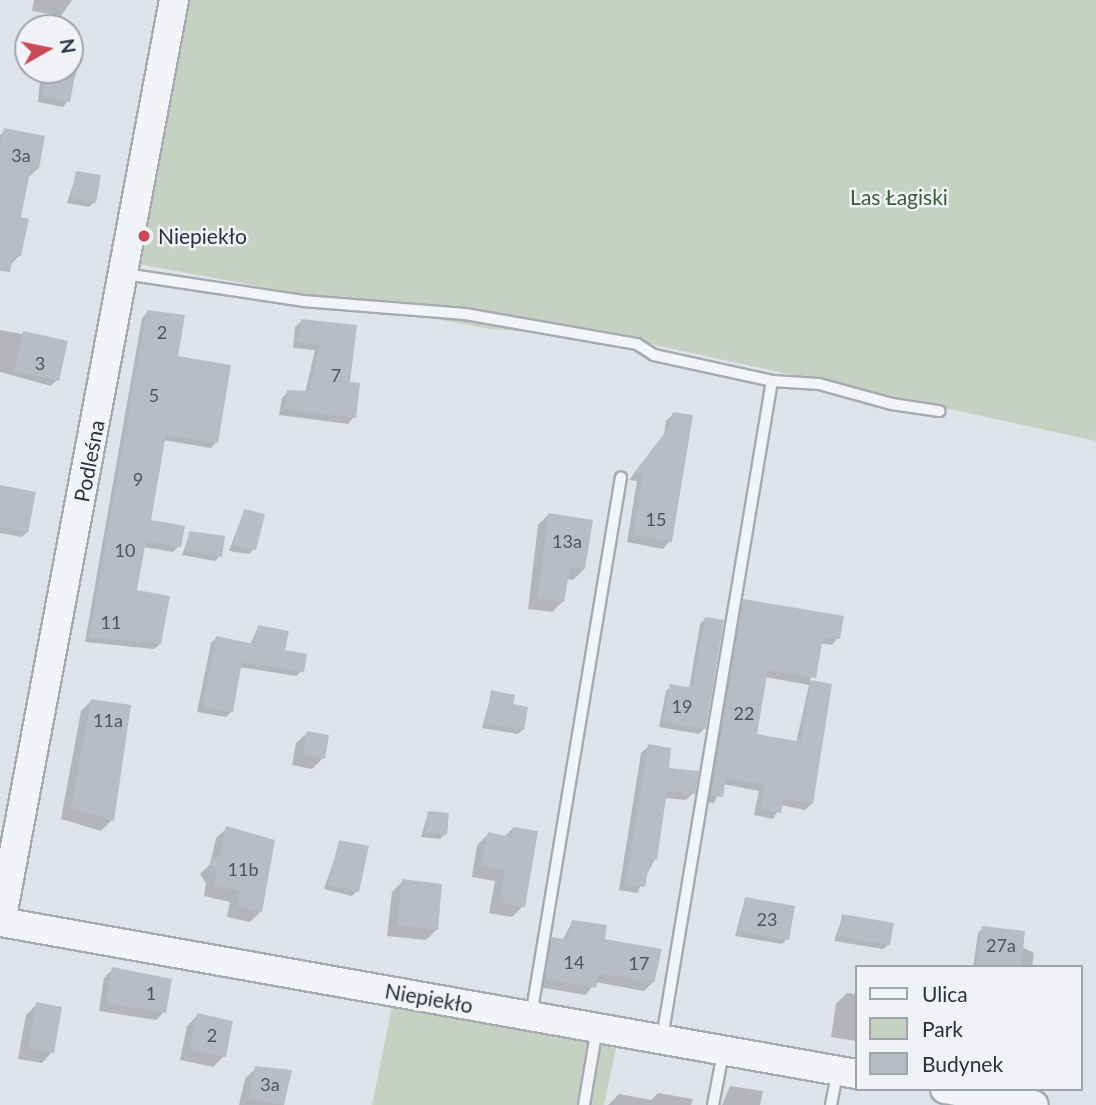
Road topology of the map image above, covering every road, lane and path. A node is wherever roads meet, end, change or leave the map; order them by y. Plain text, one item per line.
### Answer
1 (174, 0) edge
2 (125, 274) junction
3 (772, 381) junction
4 (939, 411) dead end
5 (621, 477) dead end
6 (1, 922) edge
7 (531, 1016) junction
8 (597, 1028) junction
9 (662, 1039) junction
10 (724, 1050) junction
11 (847, 1072) edge
12 (955, 1091) edge
13 (584, 1105) edge
14 (713, 1105) edge
15 (831, 1105) edge
16 (1034, 1105) edge

1 - 2 street, Podleśna
2 - 3 lane
2 - 6 street, Podleśna
3 - 4 lane
3 - 9 lane
5 - 7 lane
6 - 7 street, Niepiekło
7 - 8 street, Niepiekło
8 - 9 street, Niepiekło
8 - 13 lane
9 - 10 street, Niepiekło
10 - 11 street, Niepiekło
10 - 14 lane
11 - 15 lane
12 - 16 street

